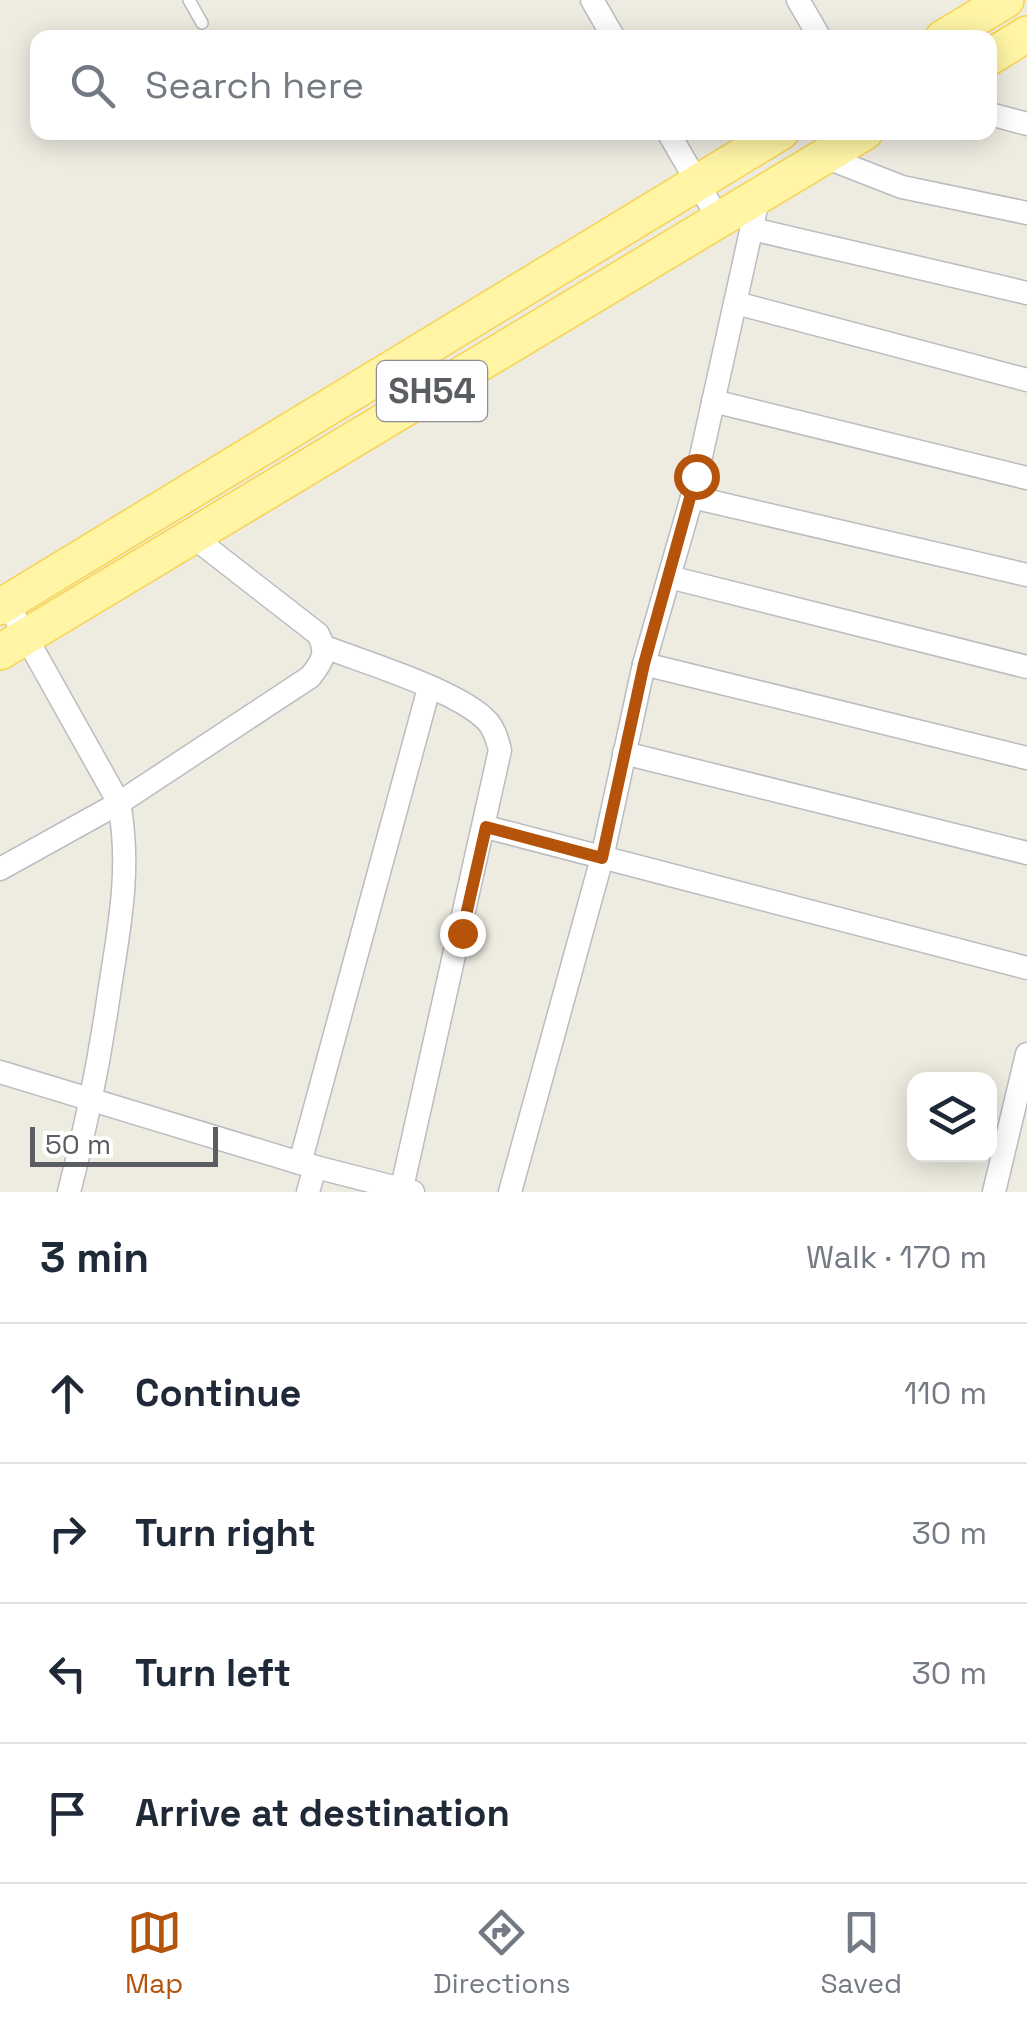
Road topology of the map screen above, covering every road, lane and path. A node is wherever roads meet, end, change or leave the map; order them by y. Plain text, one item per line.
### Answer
1 (189, 0) edge
2 (592, 0) edge
3 (798, 0) edge
4 (1006, 0) edge
5 (202, 23) dead end
6 (609, 30) edge
7 (815, 30) edge
8 (956, 30) edge
9 (1027, 34) edge
10 (997, 53) edge
11 (997, 116) edge
12 (1027, 124) edge
13 (673, 140) edge
14 (766, 140) edge
15 (853, 140) edge
16 (826, 157) junction
17 (696, 180) junction
18 (759, 195) junction
19 (1027, 213) edge
20 (718, 218) junction
21 (752, 230) junction
22 (1027, 293) edge
23 (736, 303) junction
24 (1027, 380) edge
25 (713, 401) junction
26 (1027, 478) edge
27 (692, 497) junction
28 (192, 536) junction
29 (1027, 575) edge
30 (669, 577) junction
31 (4, 605) edge
32 (12, 646) edge
33 (325, 647) junction
34 (644, 664) junction
35 (1027, 667) edge
36 (429, 688) junction
37 (624, 752) junction
38 (1027, 758) edge
39 (119, 803) junction
40 (486, 827) junction
41 (1027, 853) edge
42 (602, 858) junction
43 (0, 869) edge
44 (1027, 968) edge
45 (1027, 1054) edge
46 (0, 1072) edge
47 (1024, 1083) edge
48 (93, 1099) junction
49 (307, 1165) junction
50 (405, 1191) edge
51 (69, 1192) edge
52 (308, 1192) edge
53 (510, 1192) edge
54 (994, 1192) edge

1 - 5 lane
2 - 6 street
3 - 7 street
4 - 8 main road
9 - 10 main road
11 - 12 street
13 - 17 street
14 - 17 main road, SH54
15 - 16 main road, SH54
16 - 18 main road, SH54
16 - 19 street
17 - 20 street
17 - 31 main road, SH54
18 - 20 main road, SH54
18 - 21 street
20 - 28 main road, SH54
21 - 22 street
21 - 23 street
23 - 24 street
23 - 25 street
25 - 26 street
25 - 27 street
27 - 29 street
27 - 30 street
28 - 32 main road, SH54
28 - 33 street
30 - 34 street
30 - 35 street
31 - 32 street
32 - 39 street
33 - 36 street
33 - 39 street
34 - 37 street
34 - 38 street
36 - 40 street
36 - 49 street
37 - 41 street
37 - 42 street
39 - 43 street
39 - 48 street
40 - 42 street
40 - 50 street
42 - 44 street
42 - 53 street
45 - 47 street
46 - 48 street
47 - 54 street
48 - 49 street
48 - 51 street
49 - 50 street
49 - 52 street

